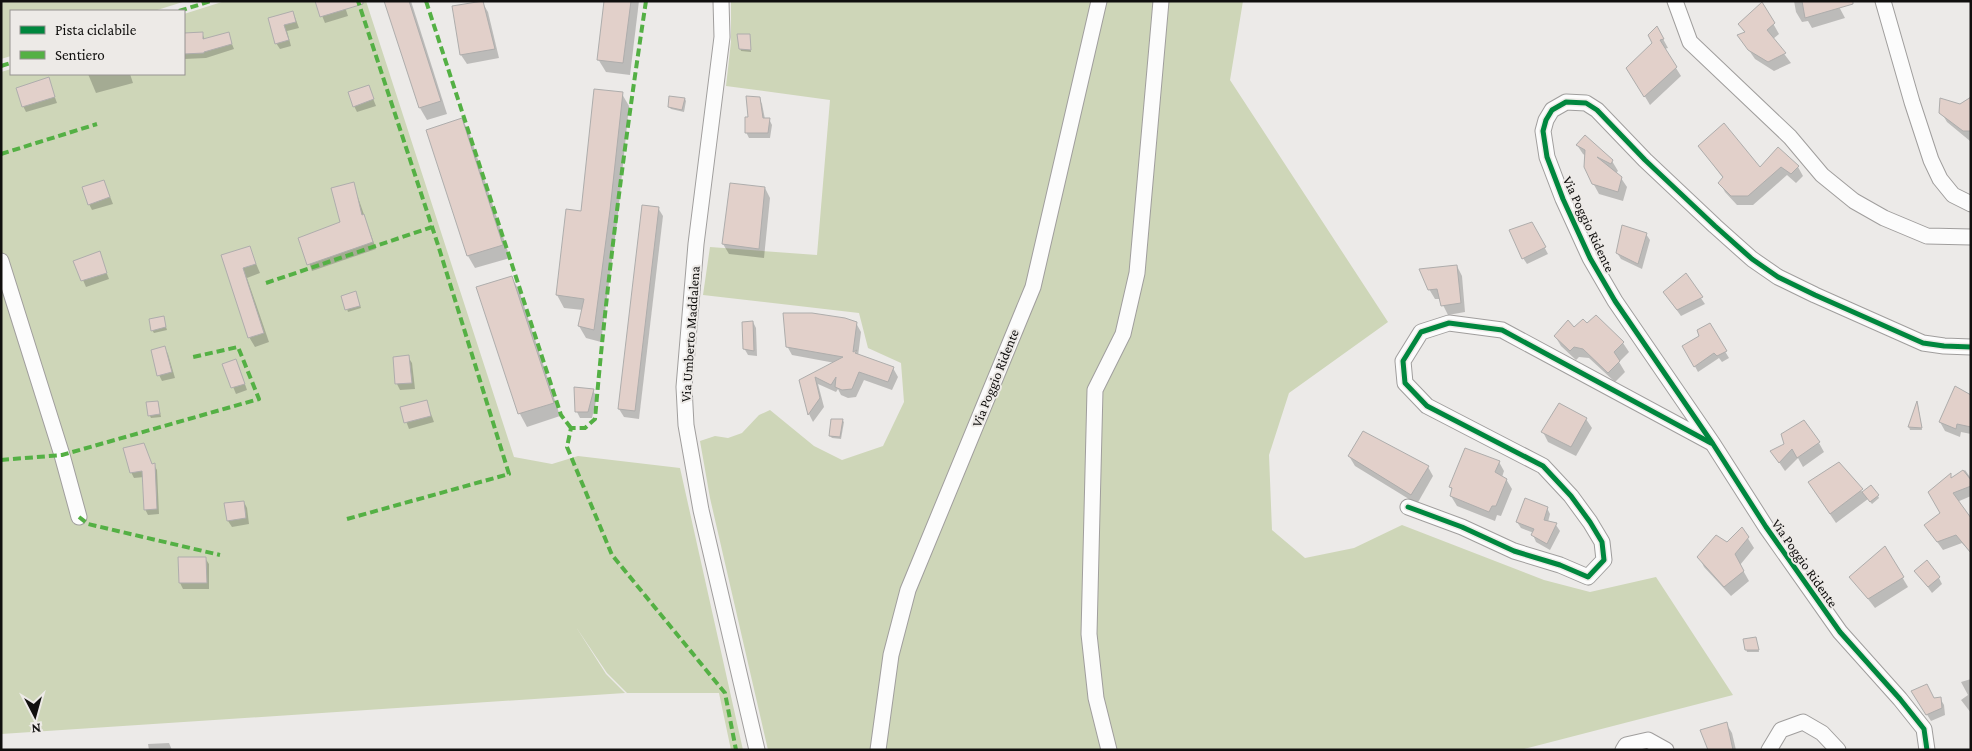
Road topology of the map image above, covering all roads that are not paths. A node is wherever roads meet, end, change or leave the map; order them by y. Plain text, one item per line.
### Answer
1 (721, 1) edge
2 (1098, 1) edge
3 (1161, 1) edge
4 (1675, 1) edge
5 (1883, 1) edge
6 (1971, 204) edge
7 (1971, 237) edge
8 (1, 261) edge
9 (1971, 347) edge
10 (1713, 444) junction
11 (1408, 507) dead end
12 (79, 517) dead end
13 (757, 750) edge
14 (878, 750) edge
15 (1109, 750) edge
16 (1623, 750) edge
17 (1666, 750) edge
18 (1769, 750) edge
19 (1838, 750) edge
20 (1927, 750) edge

1 - 13 street, Via Umberto Maddalena
2 - 14 street, Via Poggio Ridente
3 - 15 street
4 - 7 street
5 - 6 street
8 - 12 street
9 - 10 street, Via Poggio Ridente
10 - 11 street
10 - 20 street, Via Poggio Ridente
16 - 17 street
18 - 19 street

